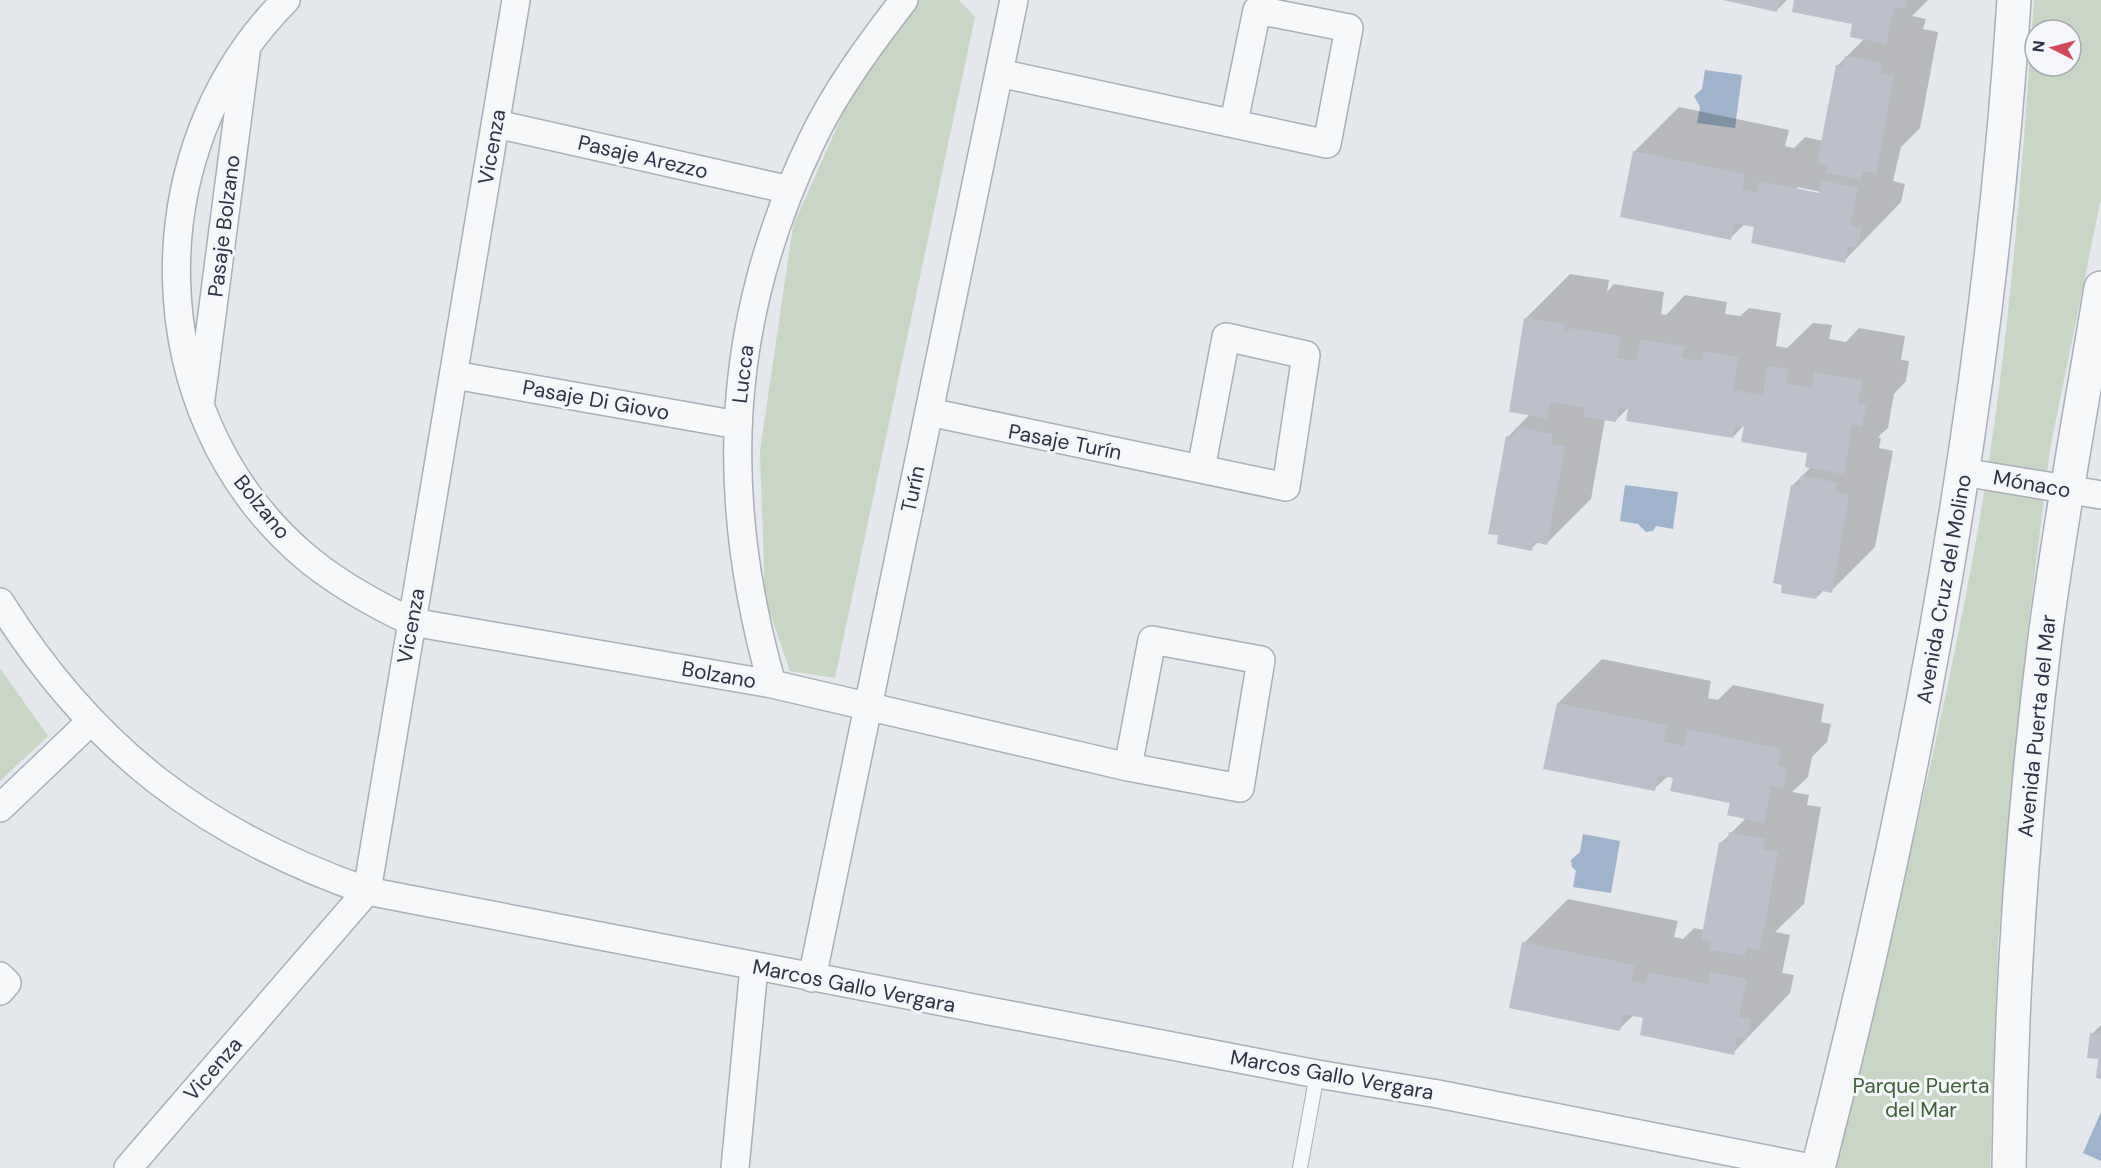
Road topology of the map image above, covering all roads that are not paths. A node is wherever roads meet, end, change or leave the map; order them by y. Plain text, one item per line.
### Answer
1 (286, 0) edge
2 (516, 0) edge
3 (904, 0) edge
4 (1014, 0) edge
5 (2014, 0) edge
6 (247, 46) junction
7 (999, 73) junction
8 (1234, 122) junction
9 (496, 124) junction
10 (790, 190) junction
11 (2101, 288) edge
12 (454, 375) junction
13 (200, 406) junction
14 (929, 412) junction
15 (738, 425) junction
16 (1201, 469) junction
17 (1964, 472) junction
18 (2067, 489) junction
19 (2101, 495) edge
20 (0, 602) edge
21 (412, 622) junction
22 (772, 684) junction
23 (868, 707) junction
24 (90, 722) junction
25 (1128, 767) junction
26 (0, 808) edge
27 (367, 891) junction
28 (754, 967) junction
29 (0, 976) edge
30 (812, 978) junction
31 (0, 991) edge
32 (1317, 1074) junction
33 (128, 1168) edge
34 (735, 1168) edge
35 (1300, 1168) edge
36 (1811, 1168) edge
37 (1818, 1168) edge
38 (2009, 1168) edge

1 - 6 street, Bolzano
2 - 9 street, Vicenza
3 - 10 street, Lucca
4 - 7 street, Turín
5 - 17 street, Avenida Cruz del Molino
6 - 13 street, Pasaje Bolzano
6 - 13 street, Bolzano
7 - 8 street
7 - 14 street, Turín
8 - 8 street
9 - 10 street, Pasaje Arezzo
9 - 12 street, Vicenza
10 - 15 street, Lucca
11 - 18 street, Avenida Puerta del Mar
12 - 15 street, Pasaje Di Giovo
12 - 21 street, Vicenza
13 - 21 street, Bolzano
14 - 16 street, Pasaje Turín
14 - 23 street, Turín
15 - 22 street, Lucca
16 - 16 street, Pasaje Turín
17 - 18 street, Mónaco
17 - 37 street, Avenida Cruz del Molino
18 - 19 street, Mónaco
18 - 38 street, Avenida Puerta del Mar
20 - 24 street, Marcos Gallo Vergara
21 - 22 street, Bolzano
21 - 27 street, Vicenza
22 - 23 street
23 - 25 street
23 - 30 street, Turín
24 - 26 street
24 - 27 street, Marcos Gallo Vergara
25 - 25 street
27 - 28 street, Marcos Gallo Vergara
27 - 33 street, Vicenza
28 - 30 street, Marcos Gallo Vergara
28 - 34 street
29 - 31 street
30 - 32 street, Marcos Gallo Vergara
32 - 35 lane
32 - 36 street, Marcos Gallo Vergara

